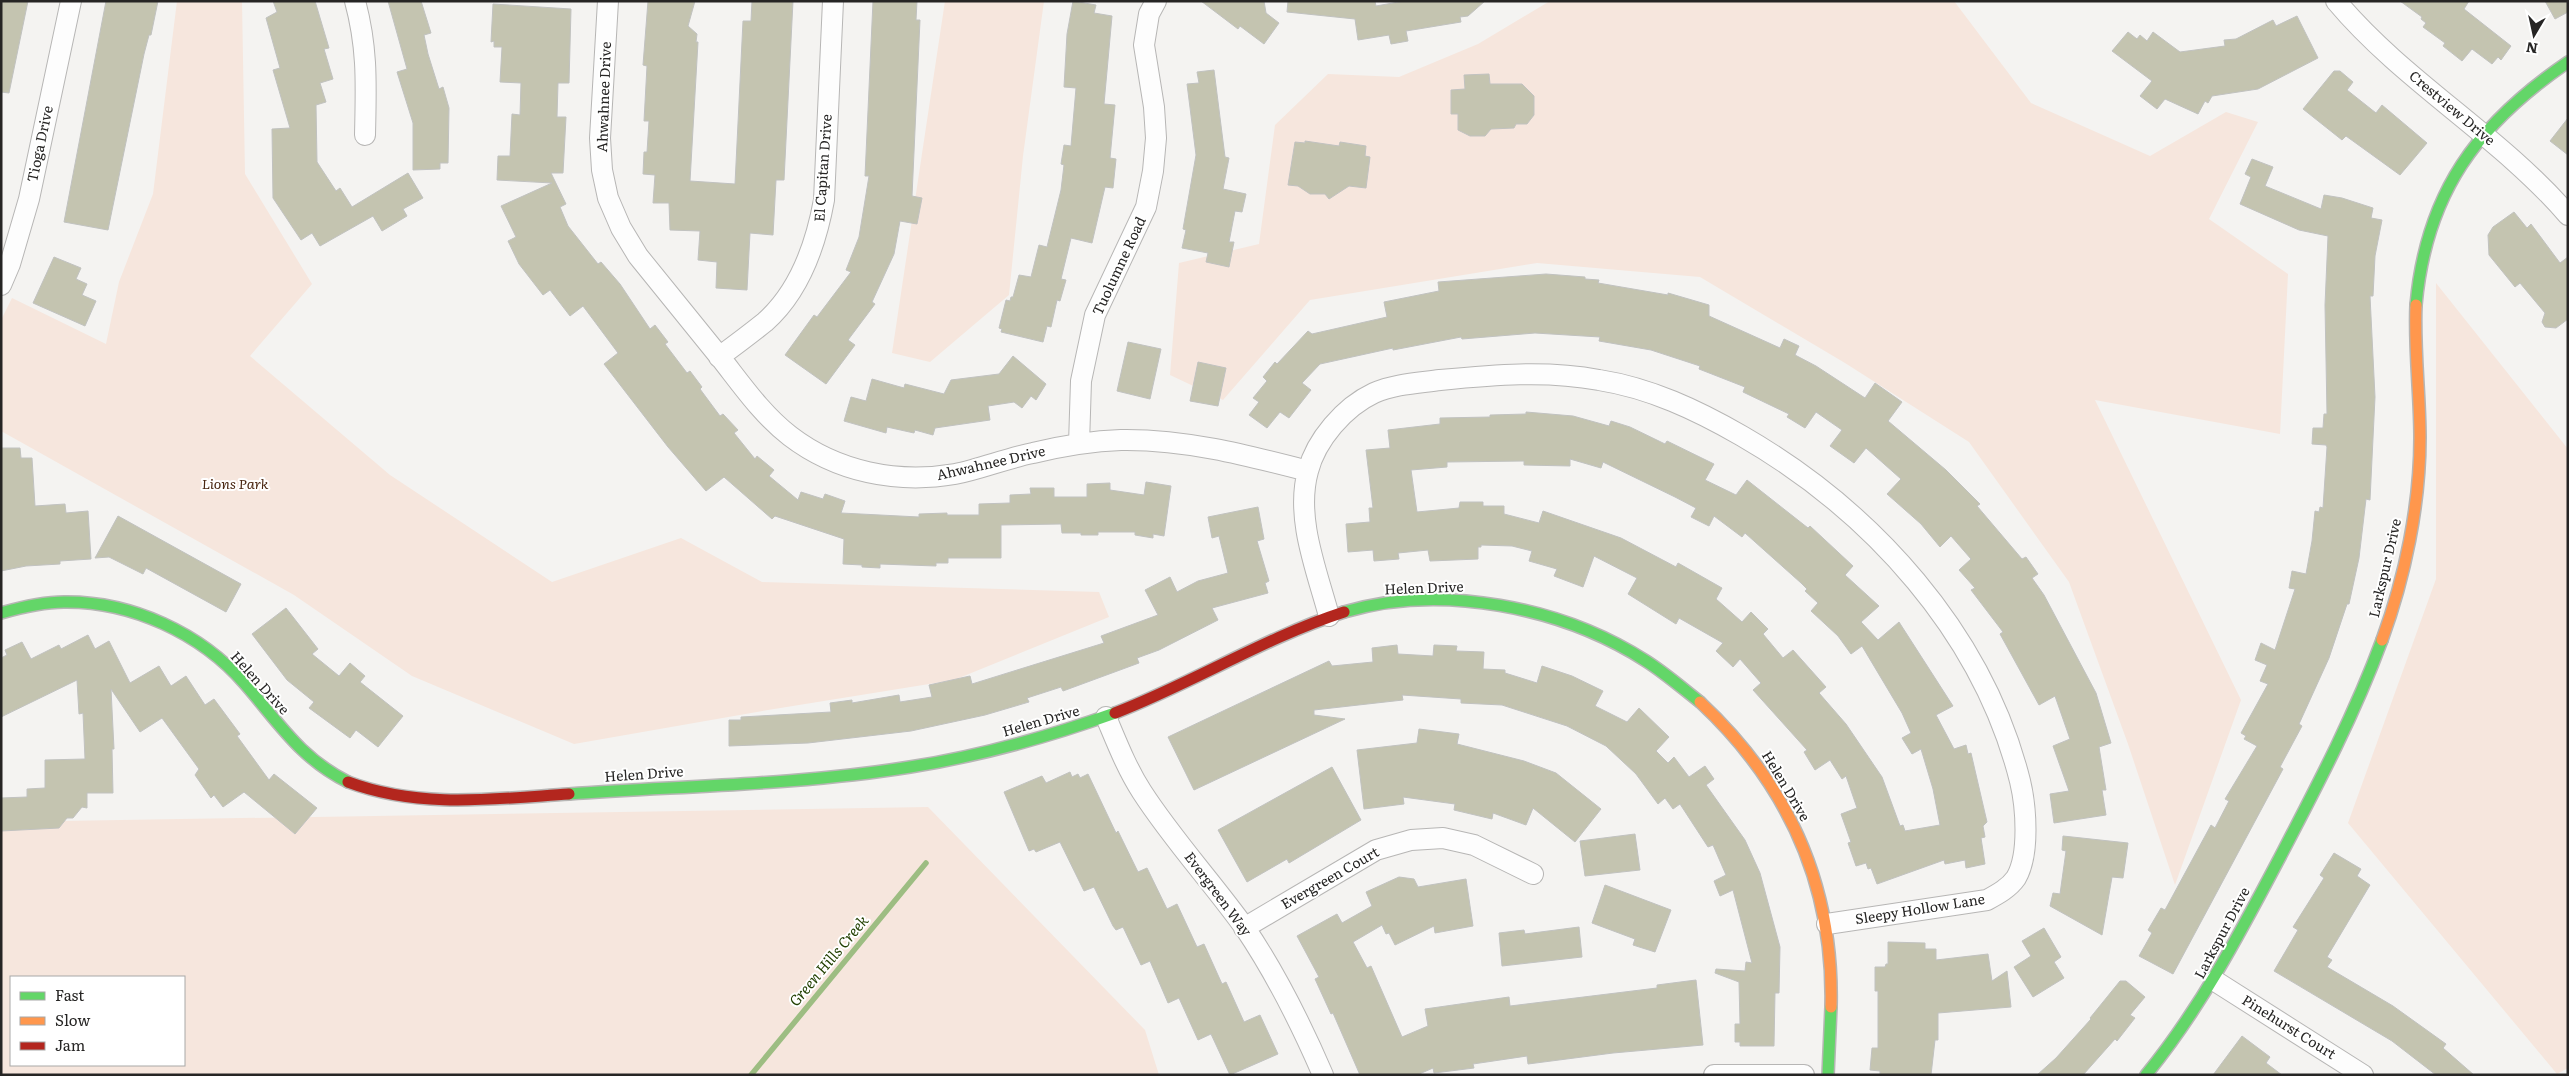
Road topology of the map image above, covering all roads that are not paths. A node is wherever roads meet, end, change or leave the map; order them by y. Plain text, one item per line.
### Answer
1 (71, 1) edge
2 (355, 1) edge
3 (608, 1) edge
4 (833, 1) edge
5 (1156, 1) edge
6 (2336, 1) edge
7 (2568, 62) edge
8 (2483, 132) junction
9 (365, 136) dead end
10 (2568, 216) edge
11 (1, 285) edge
12 (719, 357) junction
13 (1079, 444) junction
14 (1308, 471) junction
15 (1, 613) edge
16 (1329, 616) junction
17 (1106, 717) junction
18 (1533, 874) dead end
19 (1827, 924) junction
20 (1244, 928) junction
21 (2215, 981) junction
22 (1323, 1075) edge
23 (1714, 1075) edge
24 (1804, 1075) edge
25 (1828, 1075) edge
26 (2146, 1075) edge
27 (2363, 1075) edge

1 - 11 street, Tioga Drive
2 - 9 street
3 - 12 street, Ahwahnee Drive
4 - 12 street, El Capitan Drive
5 - 13 street, Tuolumne Road
6 - 8 street, Crestview Drive
7 - 8 street, Larkspur Drive
8 - 10 street, Crestview Drive
8 - 21 street, Larkspur Drive
12 - 13 street, Ahwahnee Drive
13 - 14 street, Ahwahnee Drive
14 - 16 street
14 - 19 street, Sleepy Hollow Lane
15 - 17 street, Helen Drive
16 - 17 street, Helen Drive
16 - 19 street, Helen Drive
17 - 20 street, Evergreen Way
18 - 20 street, Evergreen Court
19 - 25 street, Helen Drive
20 - 22 street, Evergreen Way
21 - 26 street, Larkspur Drive
21 - 27 street, Pinehurst Court
23 - 24 street

